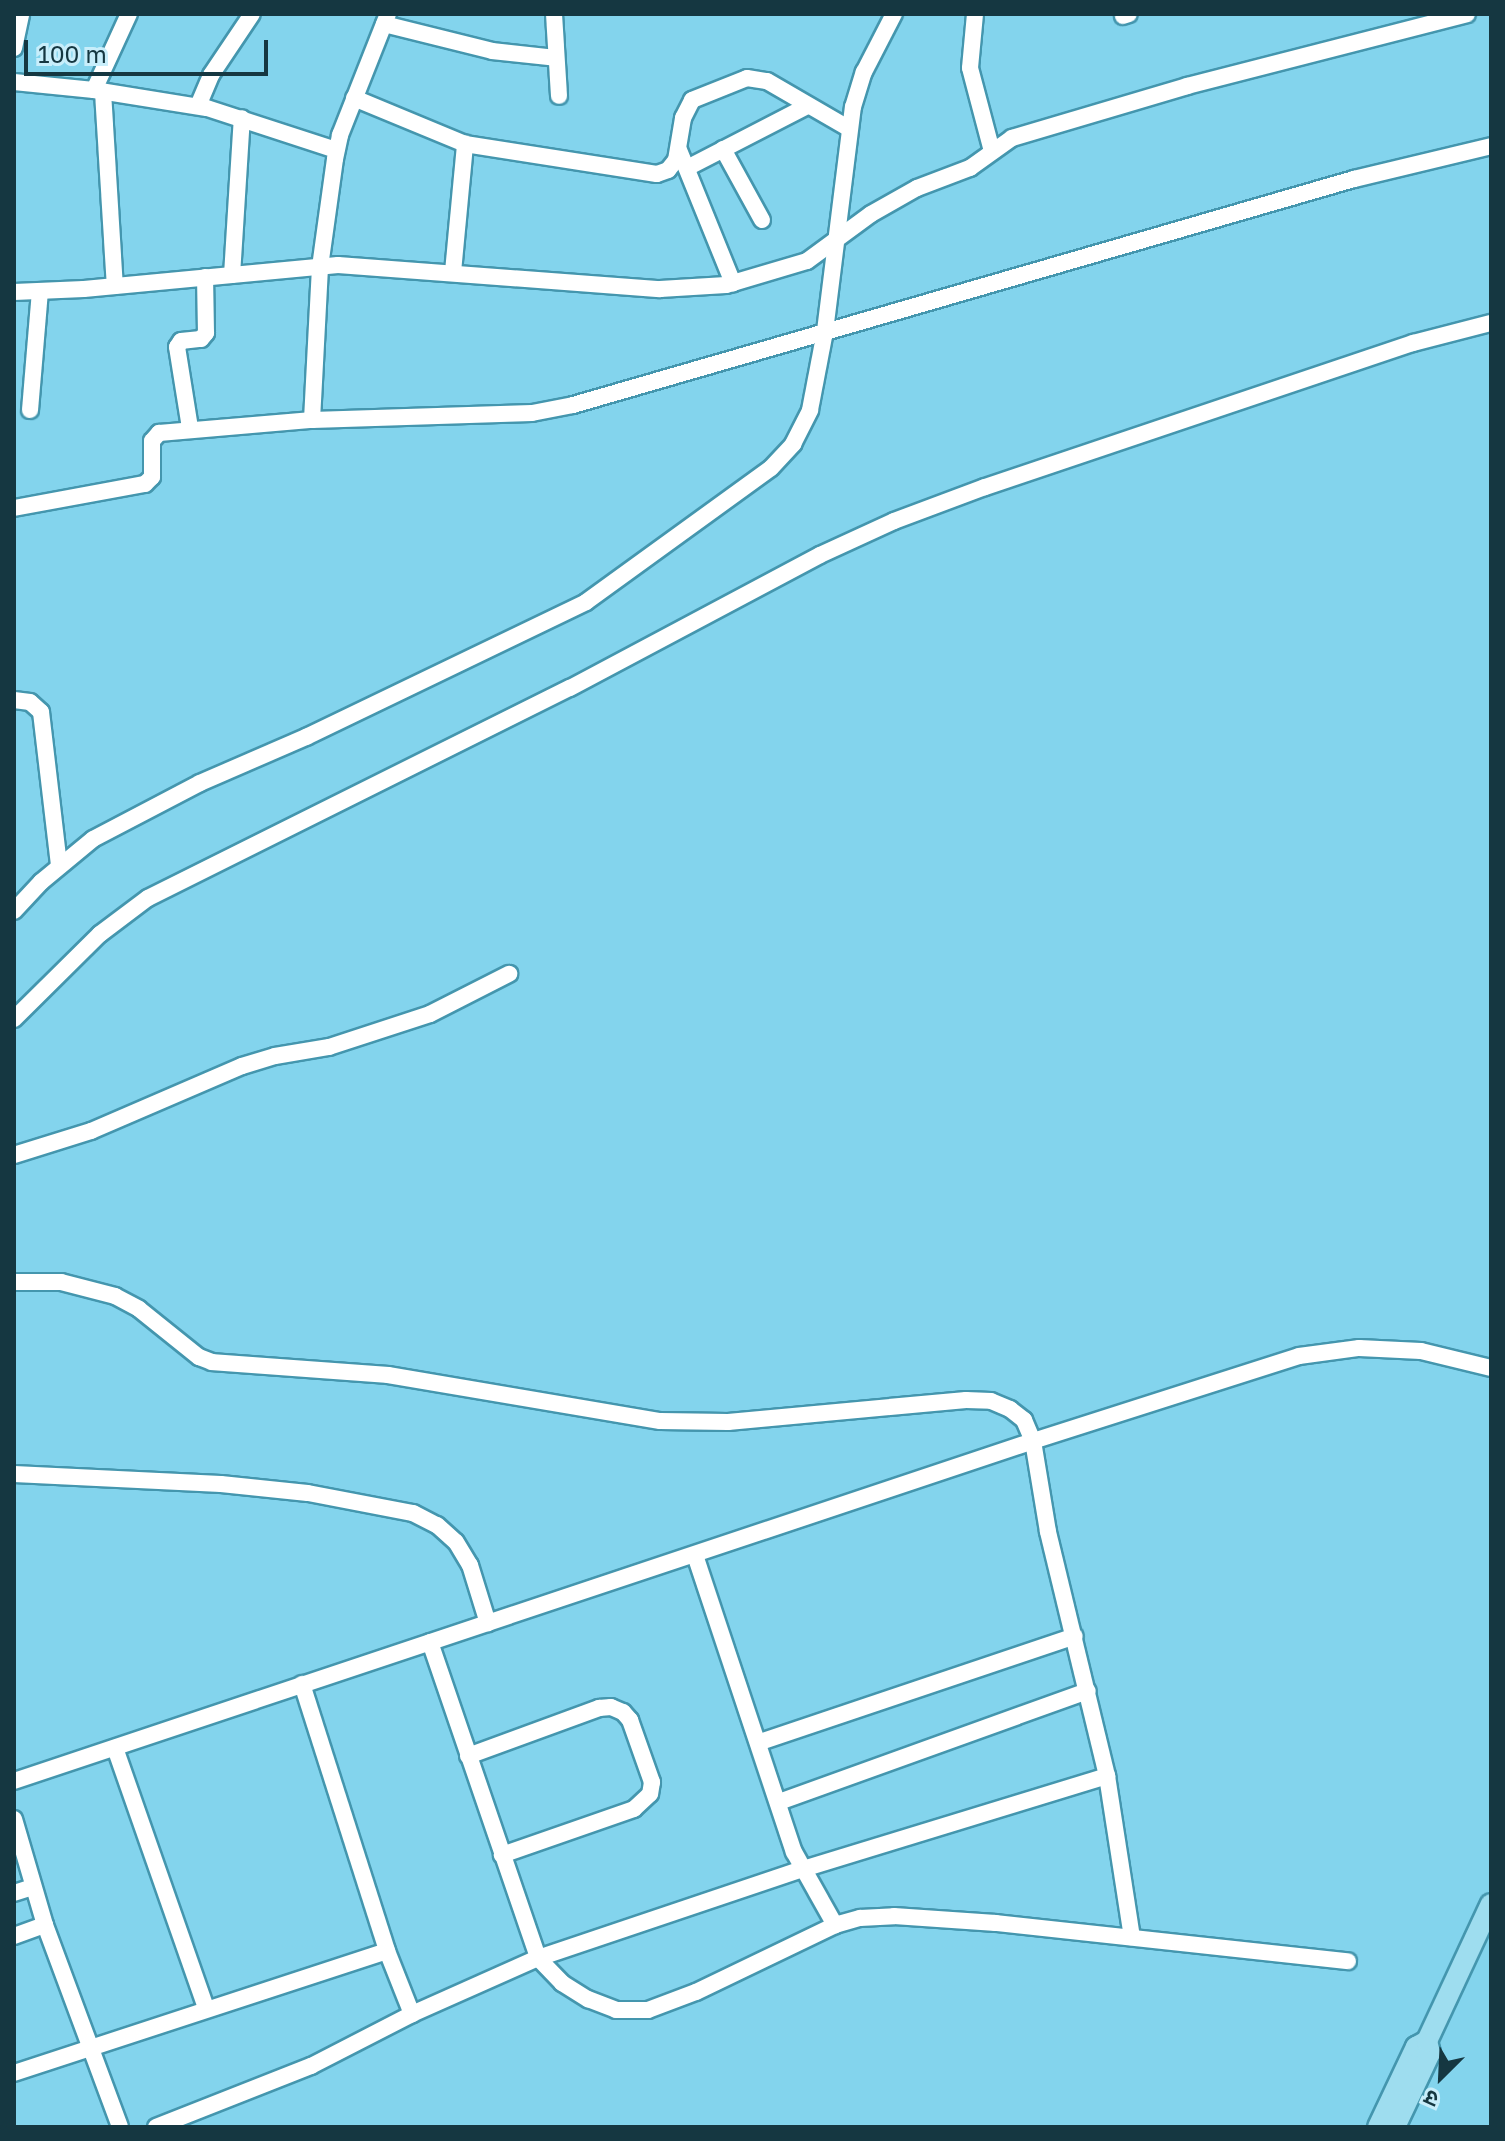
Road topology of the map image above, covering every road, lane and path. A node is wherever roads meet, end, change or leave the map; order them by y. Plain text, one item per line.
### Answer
1 (129, 14) edge
2 (252, 14) edge
3 (554, 14) edge
4 (894, 14) edge
5 (975, 14) edge
6 (1467, 14) edge
7 (18, 17) edge
8 (386, 19) edge
9 (14, 48) edge
10 (556, 58) junction
11 (14, 82) edge
12 (99, 91) junction
13 (559, 96) dead end
14 (354, 98) junction
15 (198, 106) junction
16 (807, 106) junction
17 (242, 118) junction
18 (848, 128) junction
19 (465, 144) junction
20 (1491, 146) edge
21 (723, 149) junction
22 (336, 150) junction
23 (679, 150) junction
24 (992, 151) junction
25 (687, 168) junction
26 (762, 220) dead end
27 (833, 241) junction
28 (320, 267) junction
29 (453, 272) junction
30 (232, 275) junction
31 (205, 277) junction
32 (733, 283) junction
33 (115, 286) junction
34 (40, 291) junction
35 (14, 292) edge
36 (1491, 323) edge
37 (825, 331) junction
38 (30, 410) dead end
39 (312, 420) junction
40 (190, 428) junction
41 (14, 508) edge
42 (14, 700) edge
43 (59, 866) junction
44 (14, 911) edge
45 (509, 974) dead end
46 (14, 1019) edge
47 (14, 1155) edge
48 (14, 1282) edge
49 (1491, 1368) edge
50 (1033, 1441) junction
51 (14, 1474) edge
52 (695, 1555) junction
53 (488, 1623) junction
54 (1075, 1636) junction
55 (430, 1642) junction
56 (302, 1684) junction
57 (1088, 1691) junction
58 (760, 1742) junction
59 (115, 1748) junction
60 (468, 1756) junction
61 (1107, 1776) junction
62 (14, 1781) edge
63 (779, 1802) junction
64 (14, 1819) edge
65 (502, 1855) junction
66 (803, 1869) junction
67 (33, 1887) junction
68 (14, 1893) edge
69 (1491, 1904) edge
70 (45, 1925) junction
71 (835, 1925) junction
72 (14, 1936) edge
73 (1132, 1937) junction
74 (387, 1951) junction
75 (538, 1958) junction
76 (1348, 1961) dead end
77 (206, 2008) junction
78 (412, 2014) junction
79 (1427, 2041) junction
80 (89, 2047) junction
81 (14, 2073) edge
82 (120, 2127) edge
83 (156, 2127) edge
84 (1378, 2127) edge
85 (1395, 2127) edge

1 - 12 street
2 - 15 street
3 - 10 street
4 - 18 street
5 - 24 street
6 - 24 street
7 - 9 street
8 - 10 street
8 - 14 street
10 - 13 street
11 - 12 street
12 - 15 street
12 - 33 street
14 - 19 street
14 - 22 street
15 - 17 street
16 - 18 street
16 - 21 street
16 - 23 street
17 - 22 street
17 - 30 street
18 - 27 street
19 - 23 street
19 - 29 street
20 - 37 street
21 - 25 street
21 - 26 street
22 - 28 street
23 - 25 street
24 - 27 street
25 - 32 street
27 - 32 street
27 - 37 street
28 - 29 street
28 - 30 street
28 - 39 street
29 - 32 street
30 - 31 street
31 - 33 street
31 - 40 street
33 - 34 street
34 - 35 street
34 - 38 street
36 - 46 street
37 - 39 street
37 - 43 street
39 - 40 street
40 - 41 street
42 - 43 street
43 - 44 street
45 - 47 street
48 - 50 street
49 - 50 street
50 - 52 street
50 - 54 street
51 - 53 street
52 - 53 street
52 - 58 street
53 - 55 street
54 - 57 street
54 - 58 street
55 - 56 street
55 - 60 street
56 - 59 street
56 - 74 street
57 - 61 street
57 - 63 street
58 - 63 street
59 - 62 street
59 - 77 street
60 - 65 street
60 - 65 street
61 - 66 street
61 - 73 street
63 - 66 street
64 - 67 street
65 - 75 street
66 - 71 street
66 - 75 street
67 - 68 street
67 - 70 street
69 - 79 main road
70 - 72 street
70 - 80 street
71 - 73 street
71 - 75 street
73 - 76 street
74 - 77 street
74 - 78 street
75 - 78 street
77 - 80 street
78 - 83 street
79 - 84 main road
79 - 85 main road
80 - 81 street
80 - 82 street

